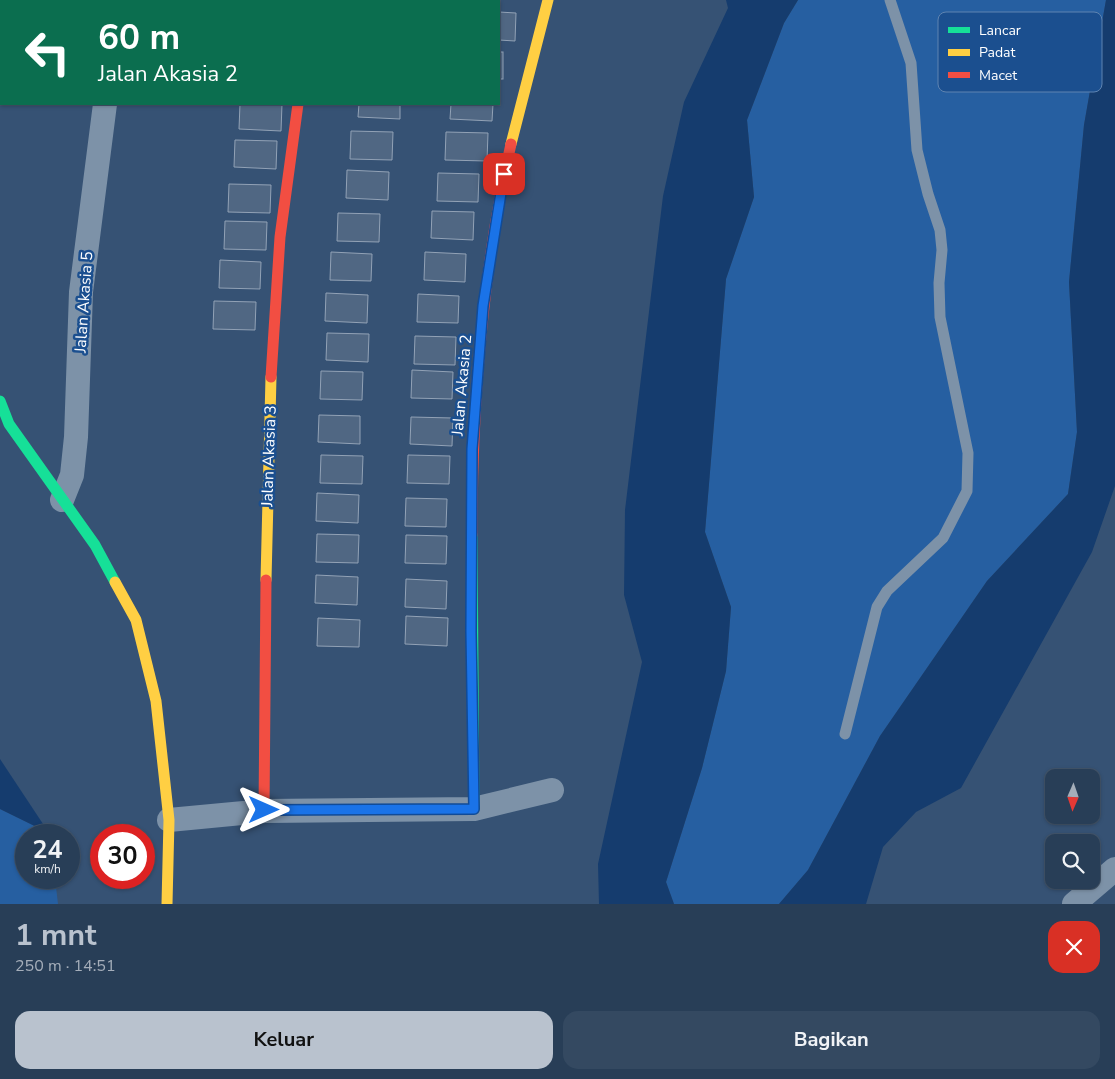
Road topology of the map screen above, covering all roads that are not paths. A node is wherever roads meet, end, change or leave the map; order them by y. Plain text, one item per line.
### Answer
1 (548, 0) edge
2 (890, 0) edge
3 (105, 105) edge
4 (298, 105) edge
5 (0, 402) edge
6 (4, 424) edge
7 (62, 500) junction
8 (845, 734) dead end
9 (552, 790) dead end
10 (474, 809) junction
11 (264, 810) junction
12 (169, 820) junction
13 (1115, 870) edge
14 (167, 904) edge
15 (1074, 904) edge

1 - 10 street, Jalan Akasia 2
2 - 8 lane
3 - 7 street, Jalan Akasia 5
4 - 11 street, Jalan Akasia 3
5 - 6 street
6 - 7 street
7 - 12 street
9 - 10 street
10 - 11 street
11 - 12 street
12 - 14 street
13 - 15 street

